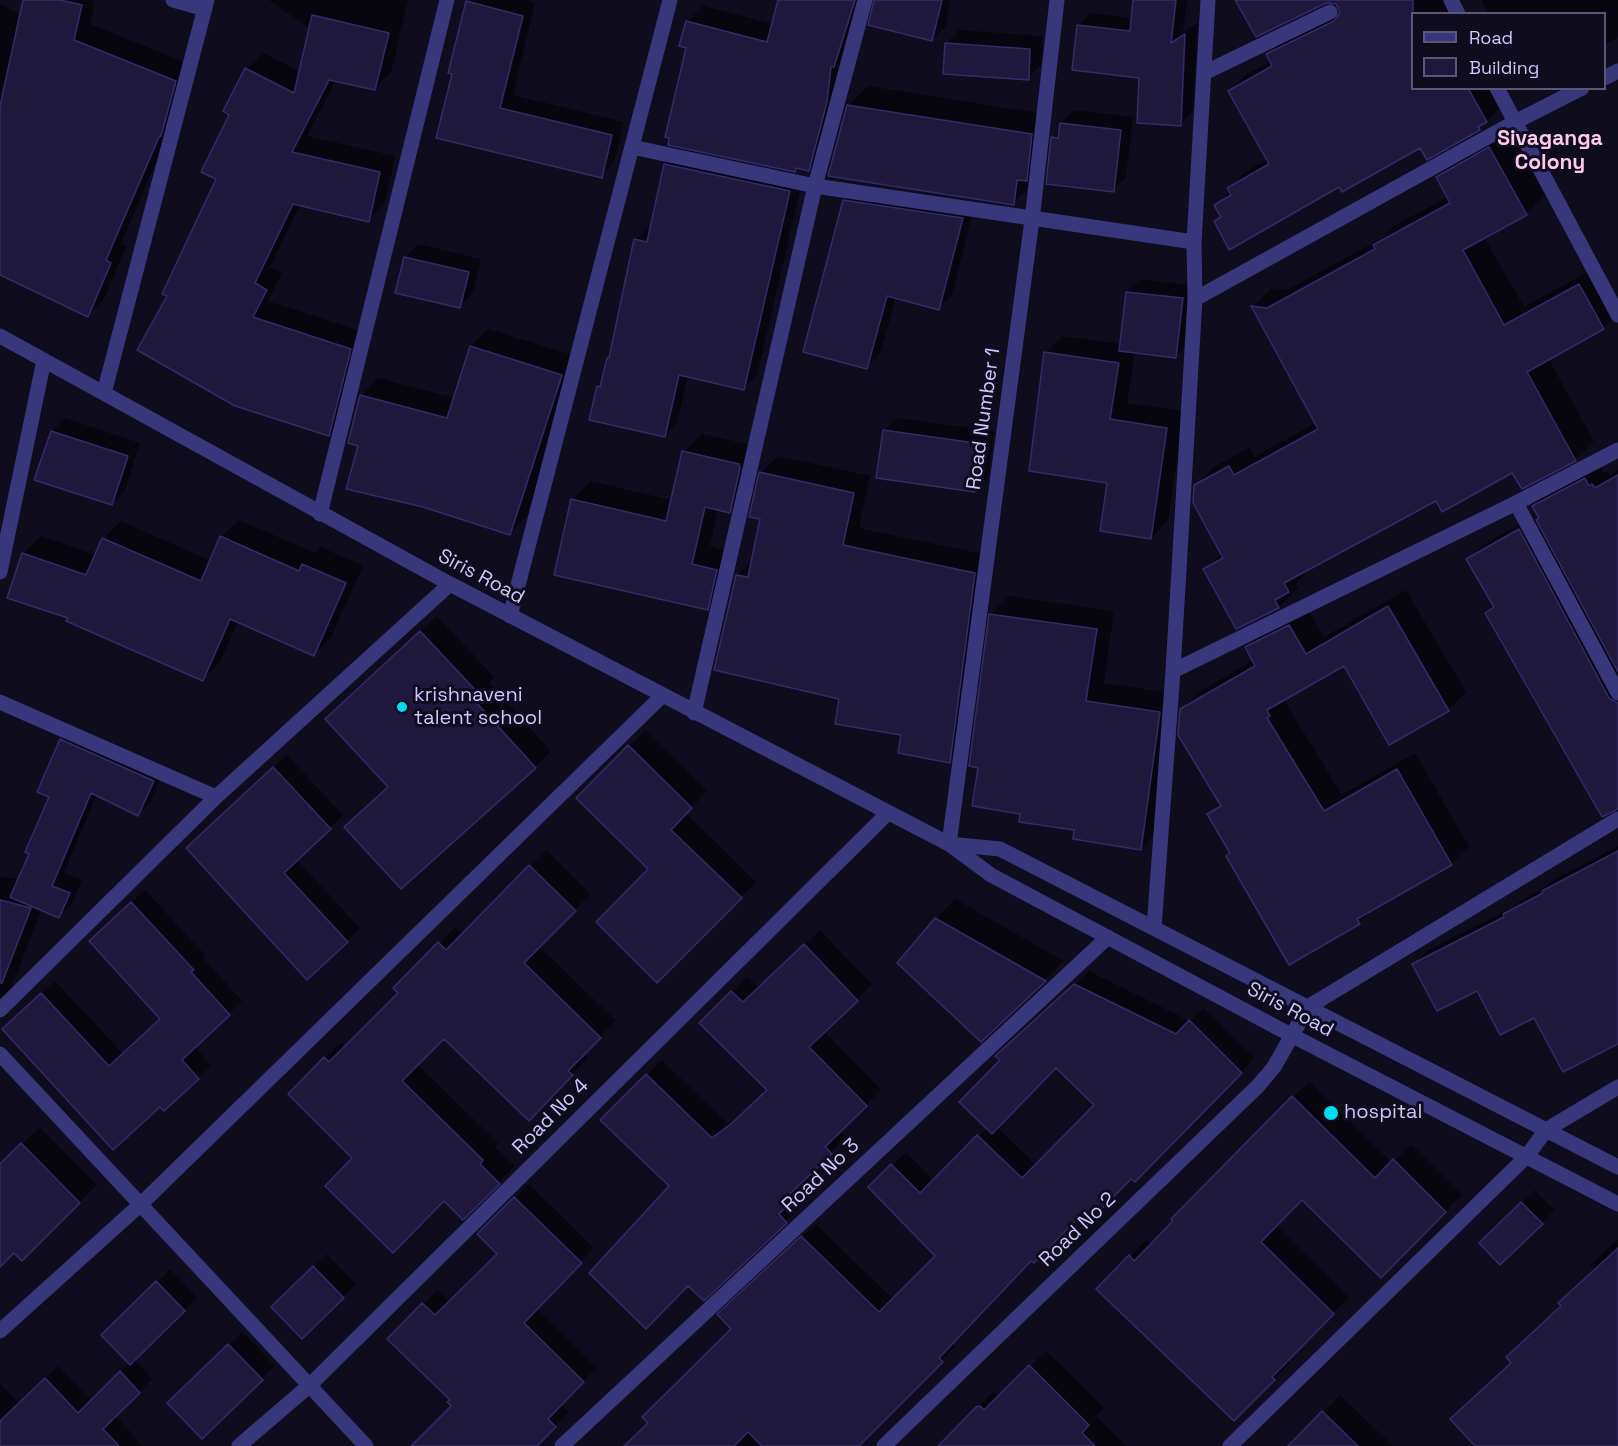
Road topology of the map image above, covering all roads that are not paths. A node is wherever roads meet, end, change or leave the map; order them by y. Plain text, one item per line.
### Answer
1 (173, 0) edge
2 (447, 0) edge
3 (670, 0) edge
4 (865, 0) edge
5 (1057, 0) edge
6 (1208, 0) edge
7 (206, 4) edge
8 (1330, 12) dead end
9 (1204, 73) junction
10 (1498, 90) edge
11 (1578, 90) edge
12 (1515, 122) junction
13 (632, 147) junction
14 (815, 186) junction
15 (1032, 219) junction
16 (1194, 242) junction
17 (1195, 299) junction
18 (1618, 315) edge
19 (0, 336) edge
20 (44, 360) junction
21 (104, 393) junction
22 (1618, 450) edge
23 (1516, 503) junction
24 (320, 514) junction
25 (0, 572) edge
26 (450, 584) junction
27 (510, 616) junction
28 (1173, 671) junction
29 (1618, 693) edge
30 (662, 696) junction
31 (0, 702) edge
32 (694, 713) junction
33 (216, 797) junction
34 (888, 813) junction
35 (1618, 819) edge
36 (949, 844) junction
37 (1154, 928) junction
38 (1108, 937) junction
39 (1308, 1008) junction
40 (0, 1010) edge
41 (1291, 1035) junction
42 (0, 1054) edge
43 (1618, 1087) edge
44 (1546, 1130) junction
45 (1527, 1156) junction
46 (1618, 1167) edge
47 (1618, 1203) edge
48 (141, 1204) junction
49 (0, 1331) edge
50 (310, 1385) junction
51 (239, 1446) edge
52 (366, 1446) edge
53 (561, 1446) edge
54 (884, 1446) edge
55 (1230, 1446) edge

1 - 7 street
2 - 24 street
3 - 13 street
4 - 14 street
5 - 15 street, Road Number 1
6 - 9 street
7 - 21 street
8 - 9 street
9 - 16 street
10 - 12 street
11 - 12 street
12 - 17 street
12 - 18 street
13 - 14 street
13 - 27 street
14 - 15 street
14 - 32 street
15 - 16 street
15 - 36 street, Road Number 1
16 - 17 street
17 - 28 street
19 - 20 street, Siris Road
20 - 21 street, Siris Road
20 - 25 street
21 - 24 street, Siris Road
22 - 23 street
23 - 28 street
23 - 29 street
24 - 26 street, Siris Road
26 - 27 street, Siris Road
26 - 33 street
27 - 30 street, Siris Road
28 - 37 street
30 - 32 street, Siris Road
30 - 48 street
31 - 33 street
32 - 34 street, Siris Road
33 - 40 street
34 - 36 street, Siris Road
34 - 50 street, Road No 4
35 - 39 street
36 - 37 street, Siris Road
36 - 38 street, Siris Road
37 - 39 street, Siris Road
38 - 41 street, Siris Road
38 - 53 street, Road No 3
39 - 41 street, Road No 2
39 - 44 street, Siris Road
41 - 45 street, Siris Road
41 - 54 street, Road No 2
42 - 48 street
43 - 44 street
44 - 45 street
44 - 46 street, Siris Road
45 - 47 street, Siris Road
45 - 55 street
48 - 49 street
48 - 50 street
50 - 51 street, Road No 4
50 - 52 street

